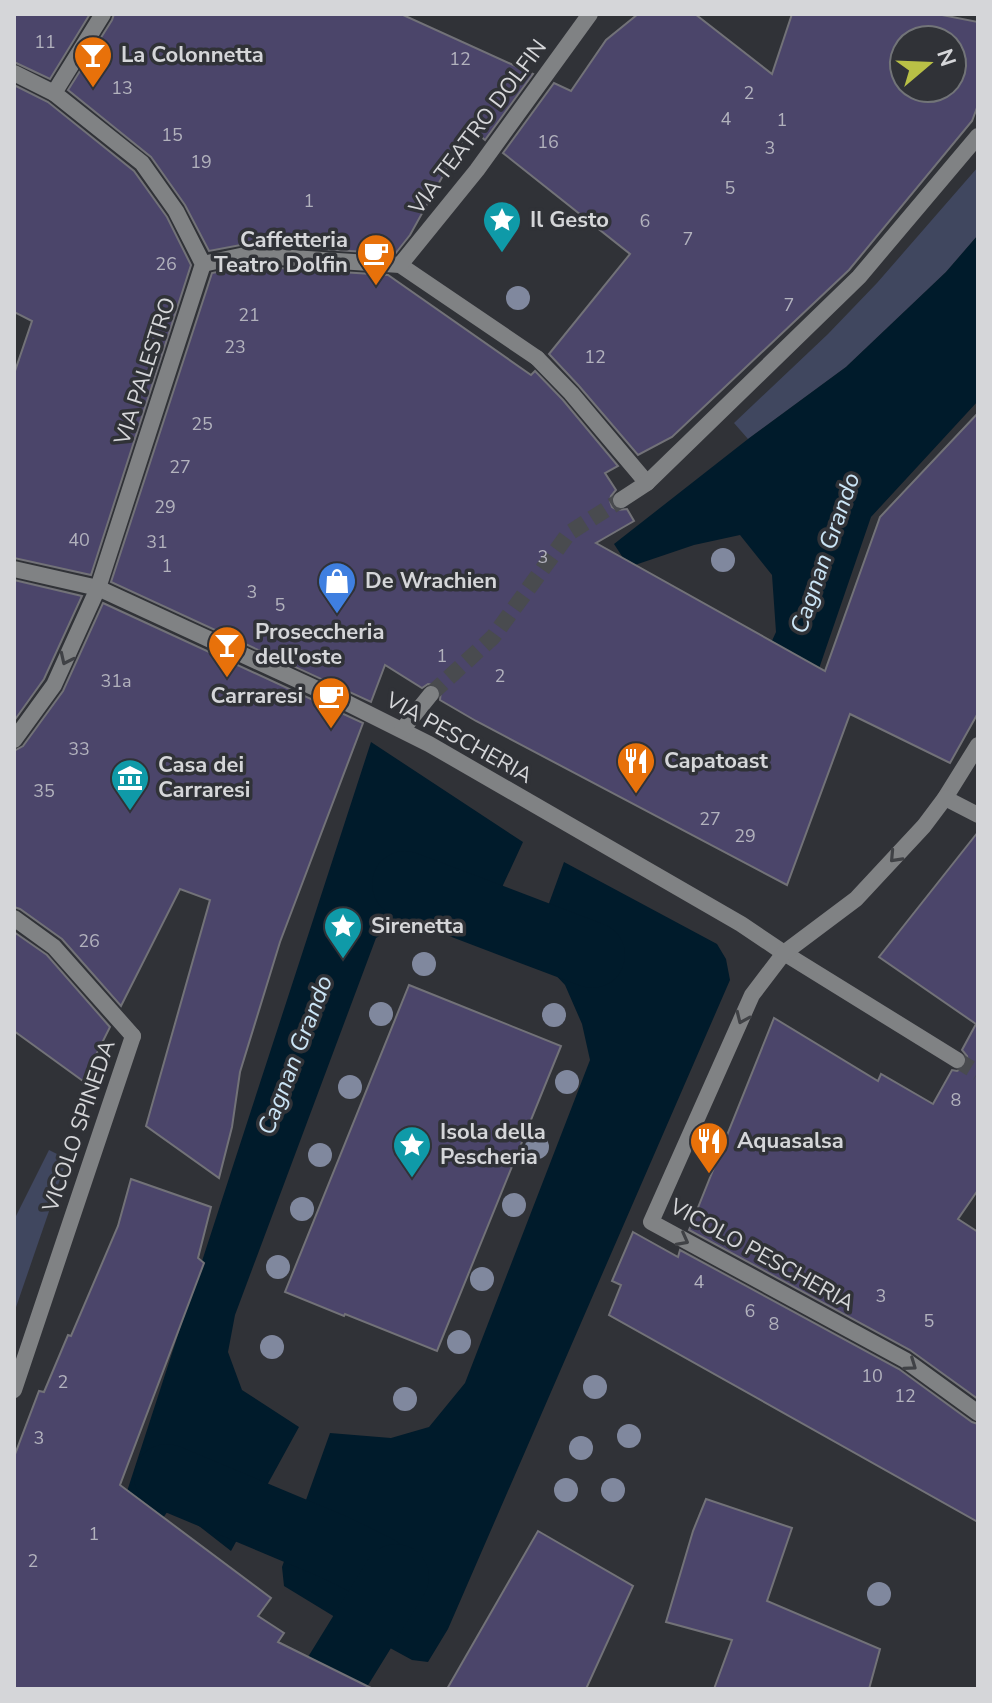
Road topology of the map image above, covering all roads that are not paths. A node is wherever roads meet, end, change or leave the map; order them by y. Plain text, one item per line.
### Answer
1 (103, 14) edge
2 (590, 14) edge
3 (14, 73) edge
4 (54, 93) junction
5 (978, 136) edge
6 (203, 264) junction
7 (400, 265) junction
8 (647, 483) junction
9 (621, 500) tunnel mouth
10 (14, 569) edge
11 (98, 588) junction
12 (431, 694) tunnel mouth
13 (402, 730) junction
14 (14, 740) edge
15 (978, 745) edge
16 (945, 798) junction
17 (978, 815) edge
18 (14, 918) edge
19 (784, 953) junction
20 (957, 1060) tunnel mouth
21 (14, 1390) edge
22 (978, 1413) edge

1 - 4 street
2 - 7 street, VIA TEATRO DOLFIN
3 - 4 street
4 - 6 street
5 - 8 street
6 - 7 street
6 - 11 street, VIA PALESTRO
7 - 8 street
8 - 9 street
10 - 11 street, VIA PESCHERIA
11 - 13 street, VIA PESCHERIA
11 -> 14 street, VIA PALESTRO
12 - 13 street
13 - 19 street, VIA PESCHERIA
15 - 16 street
16 - 17 street
16 -> 19 street
18 - 21 street, VICOLO SPINEDA
19 - 20 street, VIA PESCHERIA
19 -> 22 street, VICOLO PESCHERIA

